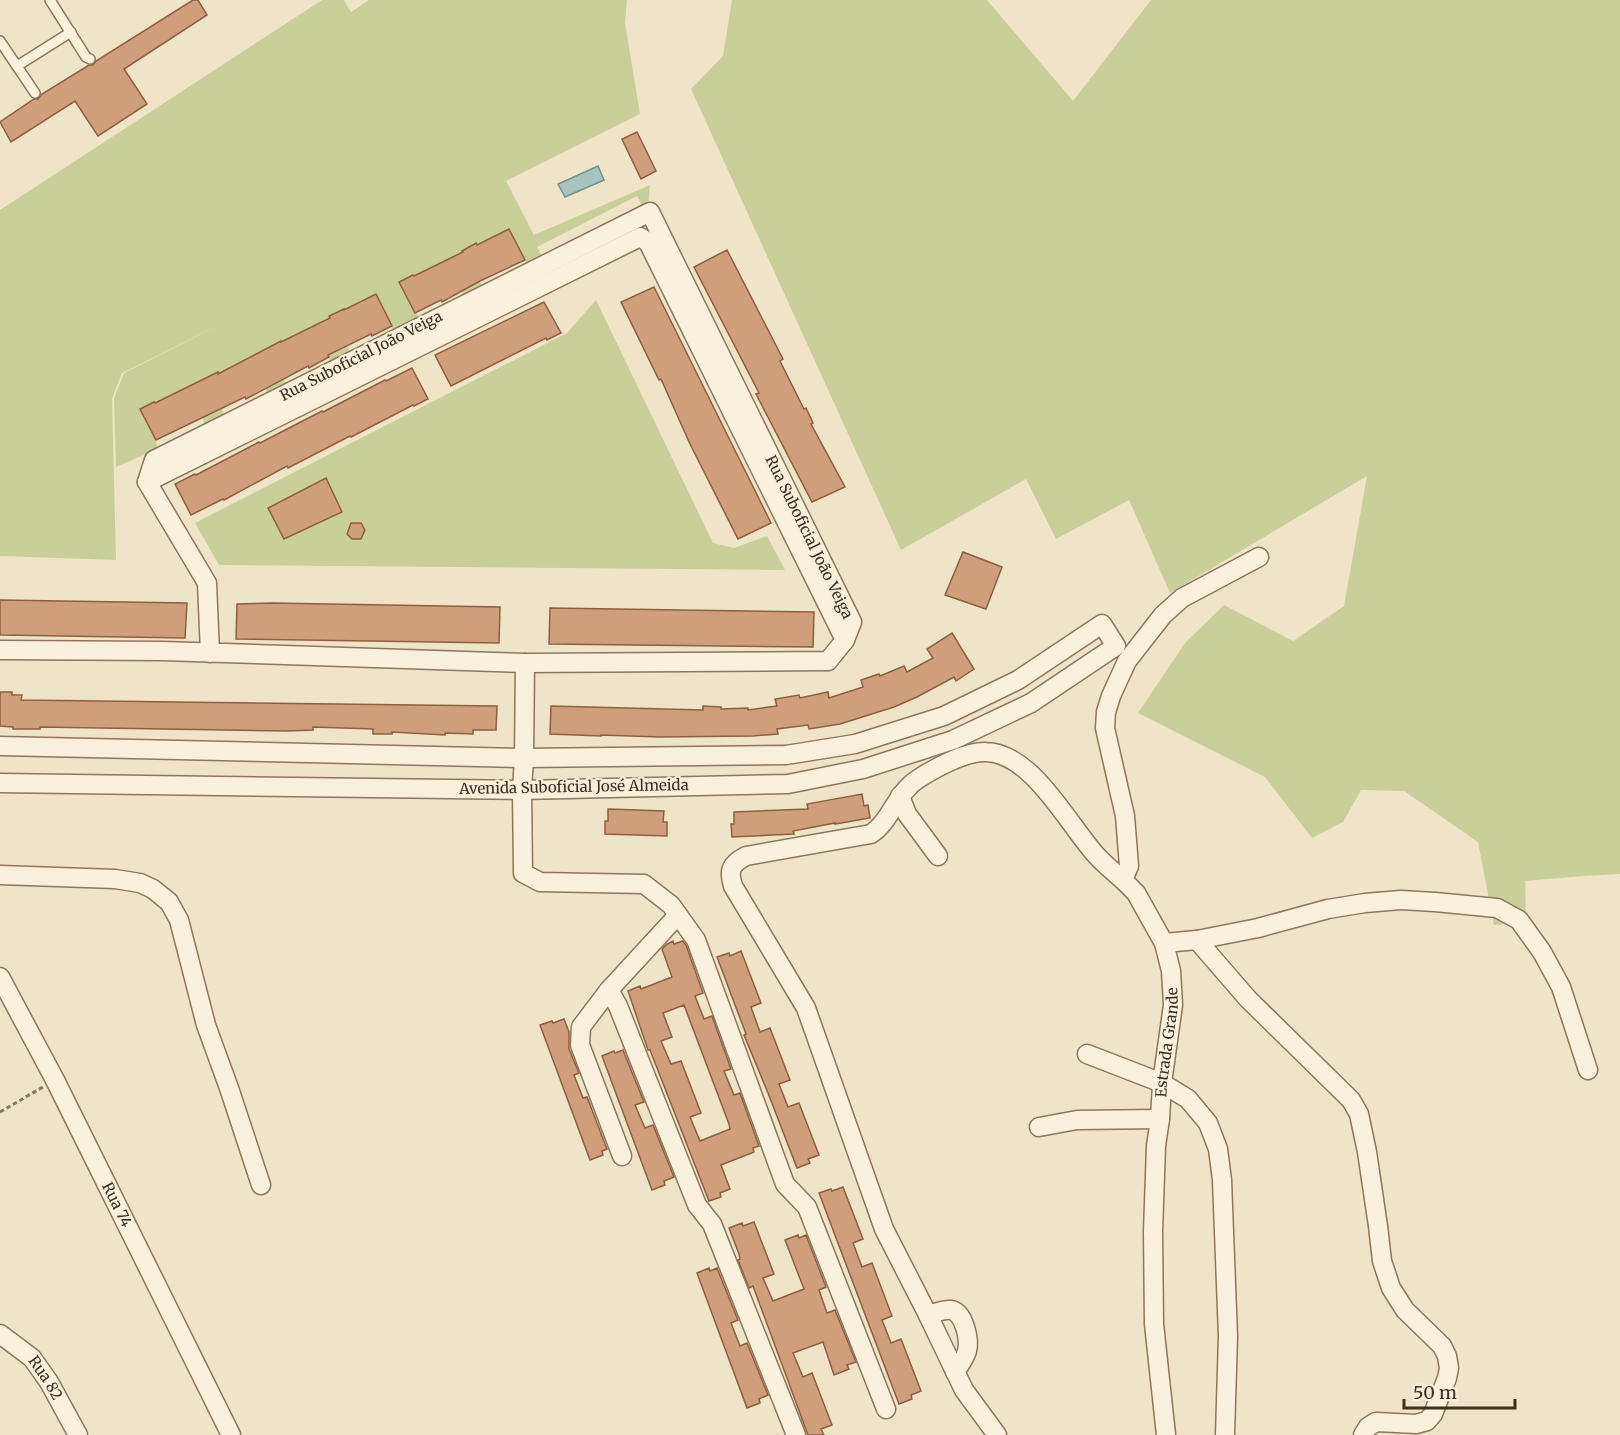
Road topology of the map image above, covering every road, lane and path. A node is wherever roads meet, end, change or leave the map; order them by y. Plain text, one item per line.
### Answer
1 (50, 0) edge
2 (71, 32) junction
3 (0, 41) edge
4 (90, 59) dead end
5 (17, 66) junction
6 (36, 93) dead end
7 (147, 482) junction
8 (1258, 557) dead end
9 (845, 640) junction
10 (0, 651) edge
11 (210, 653) junction
12 (525, 663) junction
13 (0, 746) edge
14 (524, 758) junction
15 (0, 783) edge
16 (522, 790) junction
17 (900, 796) junction
18 (938, 856) dead end
19 (0, 875) edge
20 (1123, 880) junction
21 (678, 915) junction
22 (1197, 940) junction
23 (1164, 943) junction
24 (0, 977) edge
25 (609, 990) junction
26 (1087, 1054) dead end
27 (1588, 1070) dead end
28 (55, 1080) junction
29 (1162, 1083) junction
30 (0, 1112) edge
31 (1161, 1119) junction
32 (1039, 1127) dead end
33 (622, 1156) dead end
34 (261, 1185) dead end
35 (928, 1315) junction
36 (0, 1334) edge
37 (955, 1372) junction
38 (886, 1409) dead end
39 (78, 1435) edge
40 (231, 1435) edge
41 (796, 1435) edge
42 (997, 1435) edge
43 (1166, 1435) edge
44 (1226, 1435) edge
45 (1363, 1435) edge

1 - 2 lane
2 - 4 lane
2 - 5 lane
3 - 5 lane
5 - 6 lane
7 - 9 street, Rua Suboficial João Veiga
7 - 9 street, Rua Suboficial João Veiga
7 - 11 street
8 - 20 street
9 - 12 street
10 - 11 street
11 - 12 street
12 - 14 street
13 - 14 street, Avenida Suboficial José Almeida
14 - 16 street
14 - 16 street, Avenida Suboficial José Almeida
15 - 16 street, Avenida Suboficial José Almeida
16 - 21 street
17 - 18 street
17 - 20 street, Estrada Grande
17 - 35 street, Estrada Grande
19 - 34 street
20 - 23 street, Estrada Grande
21 - 25 street
21 - 38 street
22 - 23 street
22 - 27 street
22 - 45 street
23 - 29 street, Estrada Grande
24 - 28 street, Rua 74
25 - 33 street
25 - 41 street
26 - 29 street
28 - 30 path
28 - 40 street, Rua 74
29 - 31 street, Estrada Grande
29 - 44 street
31 - 32 street
31 - 43 street, Estrada Grande
35 - 37 street, Estrada Grande
35 - 37 street
36 - 39 street, Rua 82
37 - 42 street, Estrada Grande

